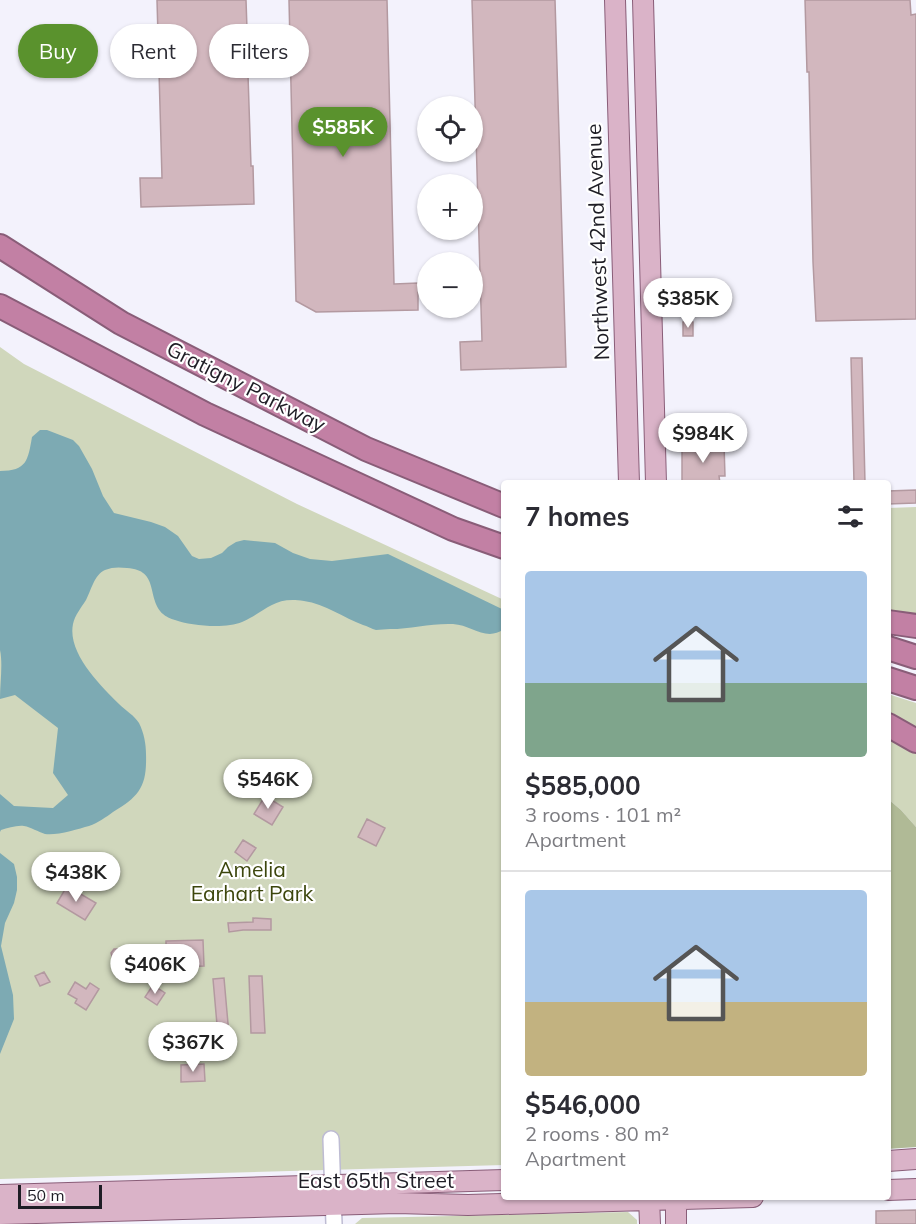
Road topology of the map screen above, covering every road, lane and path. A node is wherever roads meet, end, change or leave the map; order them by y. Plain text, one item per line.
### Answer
1 (615, 0) edge
2 (643, 0) edge
3 (618, 101) junction
4 (646, 101) junction
5 (0, 246) edge
6 (0, 306) edge
7 (653, 366) junction
8 (626, 367) junction
9 (629, 480) edge
10 (656, 480) edge
11 (501, 505) edge
12 (501, 546) edge
13 (891, 622) edge
14 (916, 626) edge
15 (891, 649) edge
16 (916, 657) edge
17 (891, 680) edge
18 (916, 688) edge
19 (891, 727) edge
20 (916, 741) edge
21 (331, 1139) dead end
22 (916, 1159) edge
23 (891, 1161) edge
24 (501, 1180) edge
25 (916, 1189) edge
26 (891, 1190) edge
27 (333, 1195) junction
28 (619, 1200) edge
29 (649, 1200) edge
30 (676, 1200) edge
31 (3, 1209) edge
32 (334, 1224) edge
33 (650, 1224) edge
34 (676, 1224) edge

1 - 3 main road, Northwest 42nd Avenue
2 - 4 main road
3 - 4 main road
3 - 8 main road, Northwest 42nd Avenue
4 - 7 main road
5 - 11 highway, Gratigny Parkway
6 - 12 highway, Gratigny Parkway
7 - 8 main road
7 - 10 main road
8 - 9 main road, Northwest 42nd Avenue
13 - 14 highway
15 - 16 highway
17 - 18 highway
19 - 20 highway
21 - 27 street
22 - 23 main road
24 - 27 main road, East 65th Street
25 - 26 main road
27 - 28 main road, East 65th Street
27 - 31 main road, East 65th Street
27 - 32 street
29 - 33 main road
30 - 34 main road

